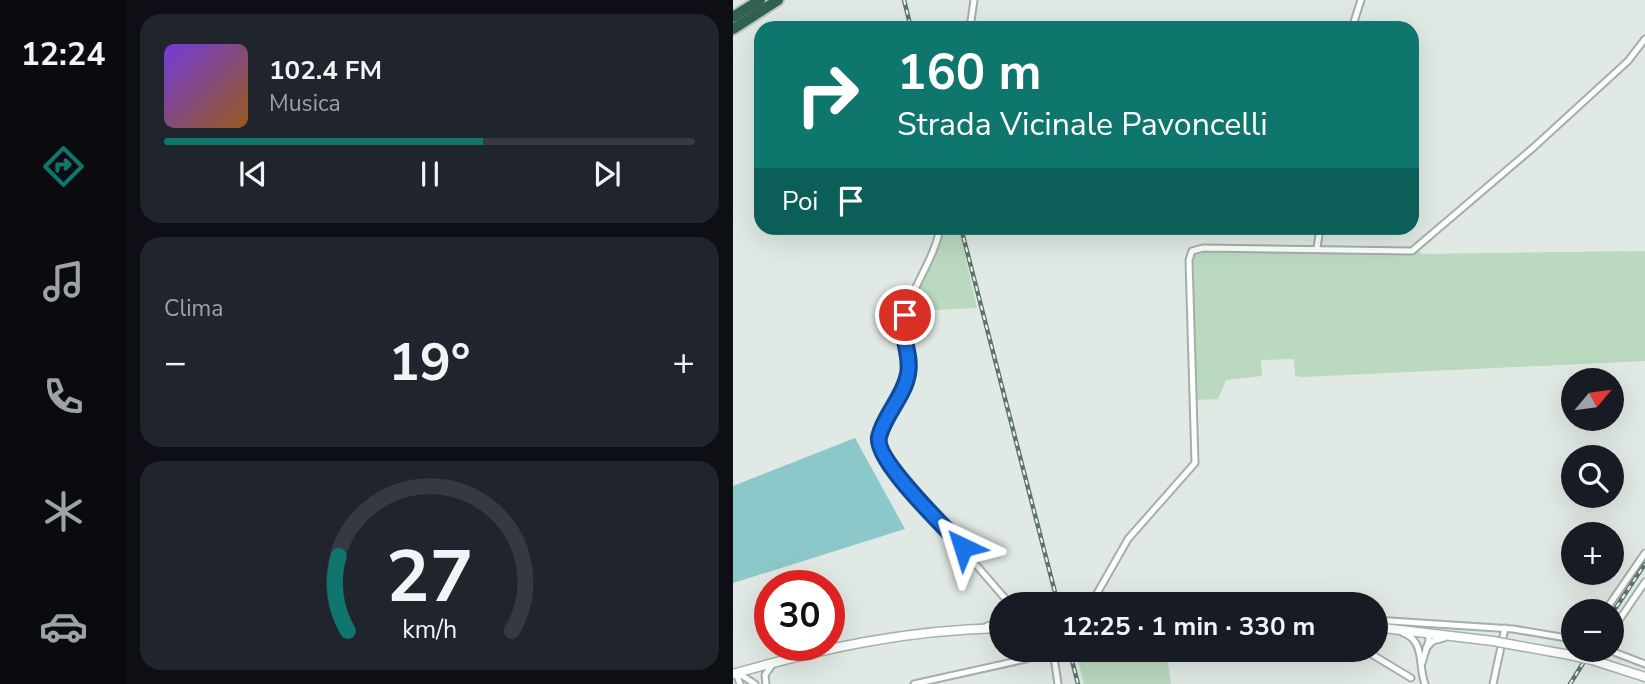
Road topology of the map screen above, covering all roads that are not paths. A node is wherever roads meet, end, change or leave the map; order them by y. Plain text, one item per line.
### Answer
1 (760, 0) edge
2 (778, 0) edge
3 (974, 0) edge
4 (1361, 0) edge
5 (733, 17) edge
6 (971, 21) edge
7 (1354, 21) edge
8 (733, 29) edge
9 (1645, 39) edge
10 (938, 235) edge
11 (1319, 235) edge
12 (1317, 248) junction
13 (1645, 553) edge
14 (1645, 582) edge
15 (998, 592) edge
16 (1099, 592) edge
17 (1613, 599) edge
18 (1624, 613) edge
19 (1388, 621) edge
20 (989, 626) edge
21 (981, 628) junction
22 (989, 628) edge
23 (1388, 628) edge
24 (1505, 628) junction
25 (1388, 630) edge
26 (1428, 631) junction
27 (1561, 637) edge
28 (1480, 639) junction
29 (1427, 648) junction
30 (1419, 654) junction
31 (1624, 656) edge
32 (1014, 662) edge
33 (1056, 662) edge
34 (1385, 662) edge
35 (774, 663) junction
36 (1645, 664) edge
37 (1421, 669) junction
38 (736, 674) edge
39 (1645, 677) edge
40 (1411, 678) dead end
41 (740, 684) edge
42 (755, 684) edge
43 (766, 684) edge
44 (914, 684) edge
45 (1059, 684) edge
46 (1425, 684) edge
47 (1493, 684) edge

1 - 5 highway
2 - 8 highway
3 - 6 street
4 - 7 street
9 - 12 street
10 - 15 street
11 - 12 street
12 - 16 street
13 - 17 street
14 - 18 street
19 - 24 street
20 - 21 street
21 - 22 main road
21 - 35 main road
23 - 26 main road
24 - 27 street
24 - 47 street
25 - 30 street
26 - 28 main road
26 - 29 street
26 - 30 street
28 - 29 street
28 - 39 main road, bridge
29 - 37 street
30 - 37 street
31 - 36 street
32 - 44 street
33 - 45 street
34 - 40 street
35 - 38 main road
35 - 43 street
37 - 46 street
38 - 41 street
38 - 42 street

